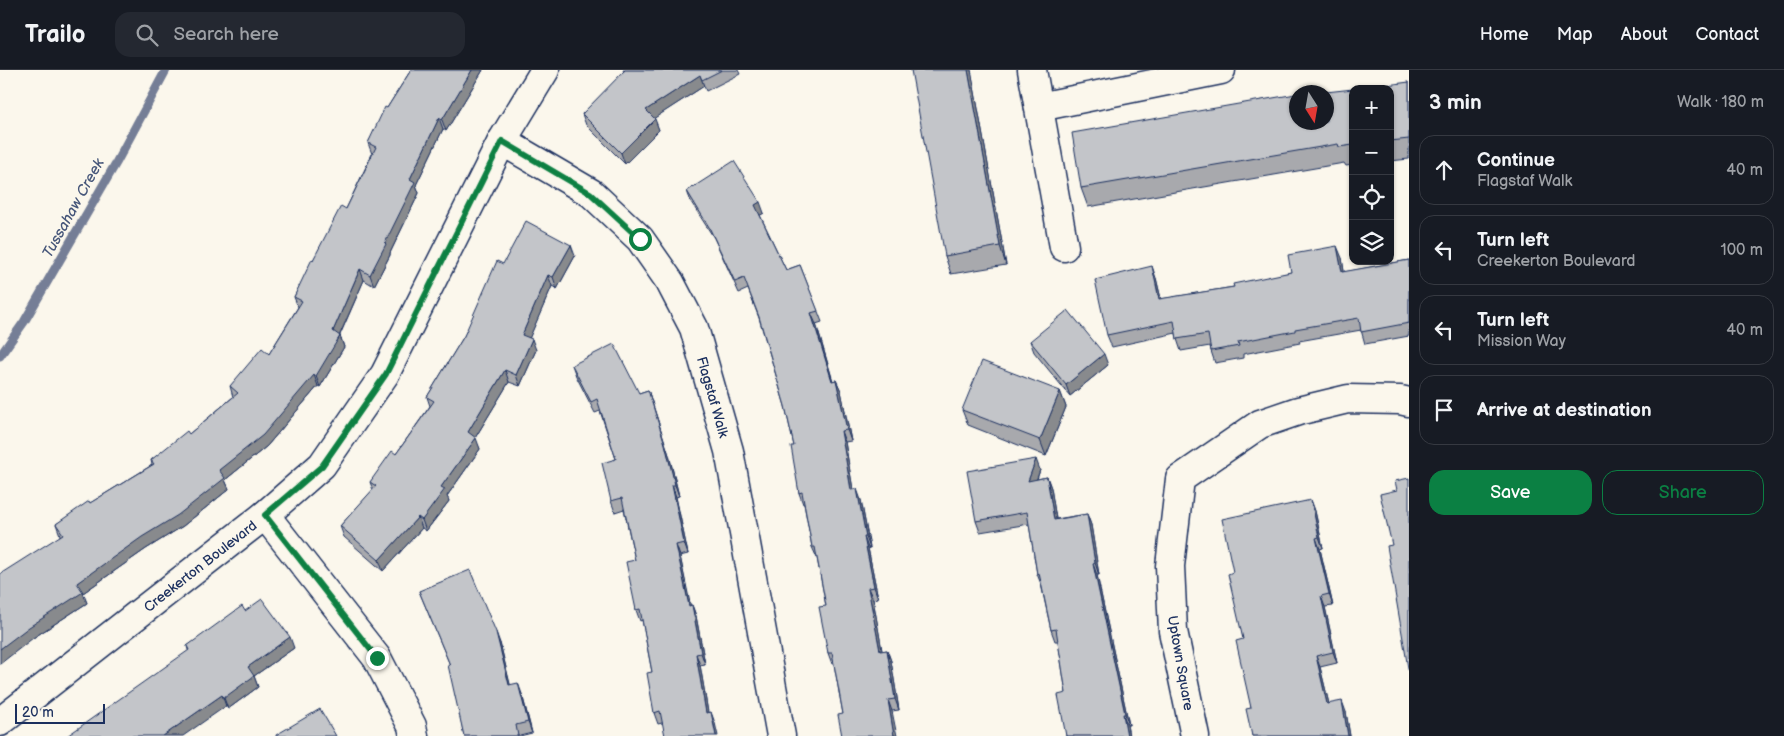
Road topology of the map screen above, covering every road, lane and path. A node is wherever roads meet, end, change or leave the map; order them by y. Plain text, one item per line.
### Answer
1 (545, 70) edge
2 (1032, 70) edge
3 (1220, 70) edge
4 (1039, 107) junction
5 (502, 141) junction
6 (1064, 247) dead end
7 (1409, 402) edge
8 (265, 515) junction
9 (0, 722) edge
10 (414, 736) edge
11 (781, 736) edge
12 (1195, 736) edge

1 - 5 street, Creekerton Boulevard
2 - 4 street
3 - 4 street
4 - 6 street
5 - 8 street, Creekerton Boulevard
5 - 11 street, Flagstaf Walk
7 - 12 street, Uptown Square
8 - 9 street, Creekerton Boulevard
8 - 10 street

